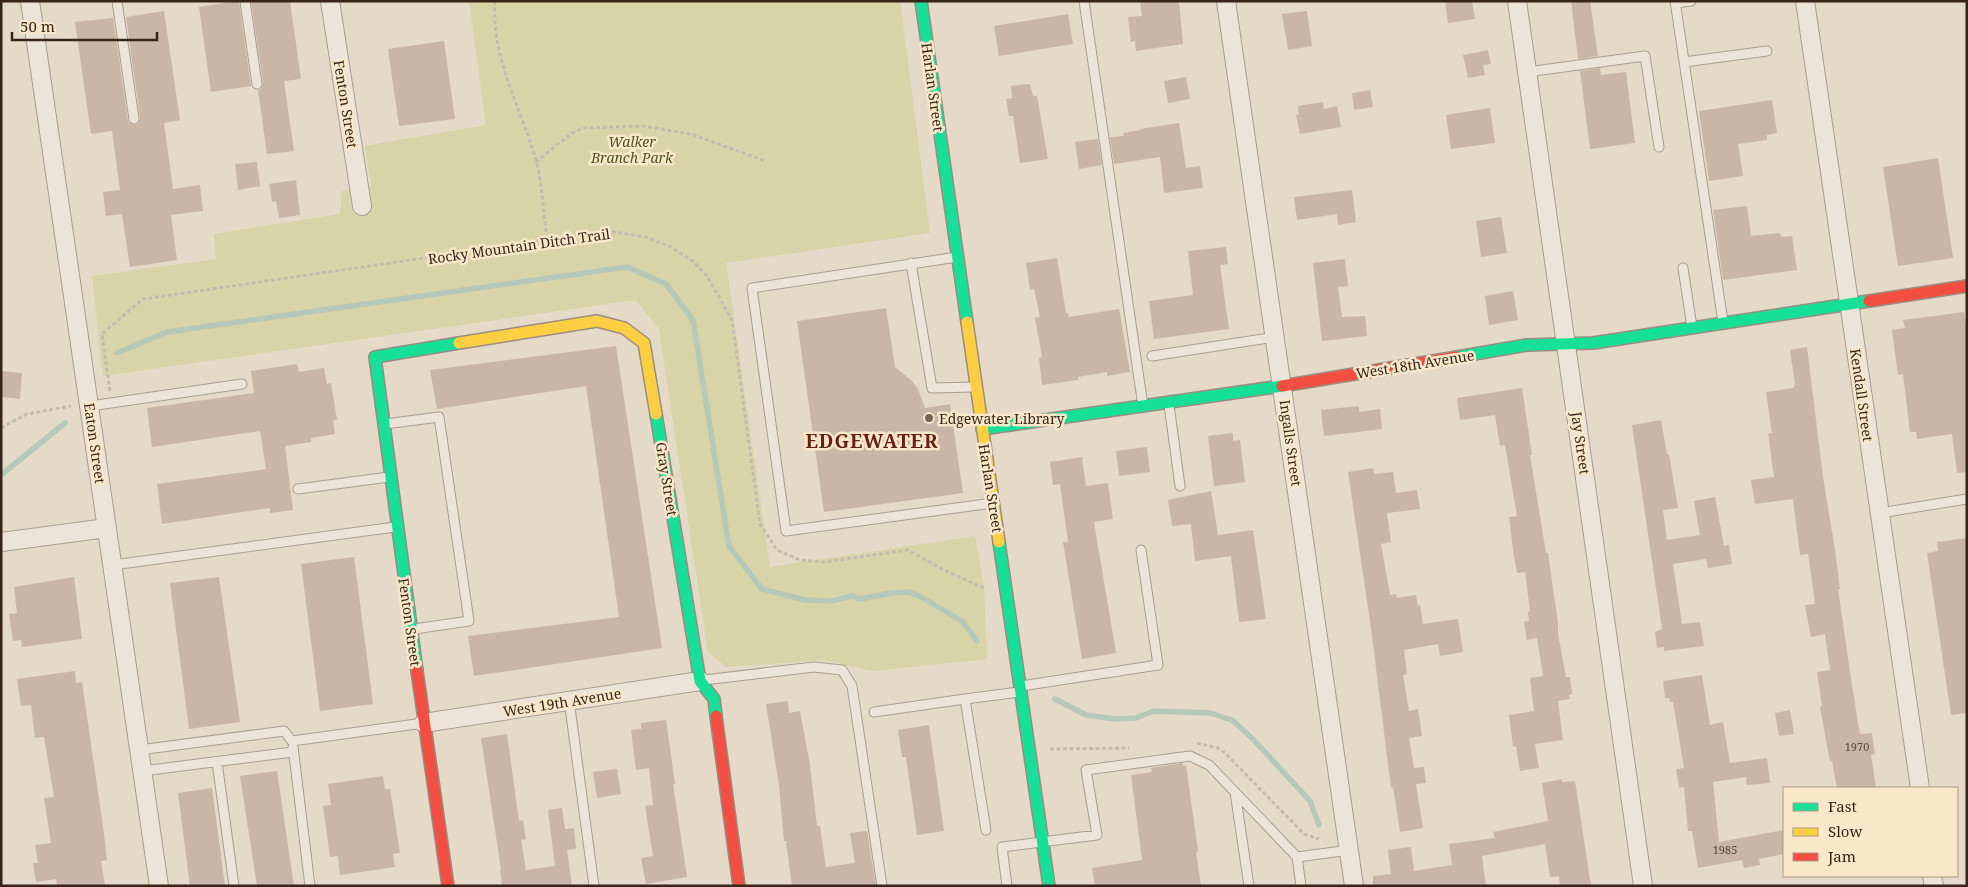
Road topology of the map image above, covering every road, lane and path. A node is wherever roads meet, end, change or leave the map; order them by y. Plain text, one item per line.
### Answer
1 (30, 1) edge
2 (116, 1) edge
3 (245, 1) edge
4 (330, 1) edge
5 (495, 1) edge
6 (921, 1) edge
7 (1084, 1) edge
8 (1226, 1) edge
9 (1517, 1) edge
10 (1691, 1) edge
11 (1805, 1) edge
12 (1675, 2) edge
13 (1767, 51) dead end
14 (1684, 62) junction
15 (1527, 72) junction
16 (258, 84) dead end
17 (134, 119) dead end
18 (1659, 147) dead end
19 (765, 161) dead end
20 (536, 162) junction
21 (362, 206) dead end
22 (547, 240) junction
23 (958, 257) junction
24 (911, 263) junction
25 (1682, 268) dead end
26 (1967, 286) edge
27 (1849, 305) junction
28 (1724, 324) junction
29 (1692, 328) junction
30 (1275, 337) junction
31 (1567, 343) junction
32 (1152, 356) dead end
33 (375, 357) joint
34 (242, 384) dead end
35 (1282, 386) junction
36 (976, 387) junction
37 (111, 399) dead end
38 (1168, 402) junction
39 (84, 406) junction
40 (1143, 406) junction
41 (384, 424) junction
42 (1, 428) edge
43 (982, 429) junction
44 (391, 476) junction
45 (1180, 486) dead end
46 (298, 489) dead end
47 (1967, 498) edge
48 (993, 503) junction
49 (1880, 512) junction
50 (397, 526) junction
51 (107, 528) junction
52 (1, 542) edge
53 (1141, 550) dead end
54 (113, 565) junction
55 (984, 588) dead end
56 (411, 630) junction
57 (700, 681) junction
58 (1021, 689) junction
59 (965, 699) junction
60 (569, 700) junction
61 (874, 712) dead end
62 (424, 723) junction
63 (292, 741) junction
64 (139, 750) junction
65 (293, 752) junction
66 (217, 762) junction
67 (142, 771) junction
68 (1920, 787) edge
69 (1235, 792) junction
70 (986, 830) dead end
71 (1043, 842) junction
72 (1350, 850) junction
73 (1297, 857) junction
74 (159, 886) edge
75 (234, 886) edge
76 (310, 886) edge
77 (448, 886) edge
78 (594, 886) edge
79 (739, 886) edge
80 (882, 886) edge
81 (1007, 886) edge
82 (1049, 886) edge
83 (1249, 886) edge
84 (1301, 886) edge
85 (1354, 886) edge
86 (1643, 886) edge

1 - 39 street, Eaton Street
2 - 17 lane
3 - 16 lane
4 - 21 street, Fenton Street
5 - 20 path
6 - 23 street, Harlan Street
7 - 40 lane
8 - 30 street, Ingalls Street
9 - 15 street, Jay Street
10 - 12 lane
11 - 27 street, Kendall Street
12 - 14 lane
13 - 14 lane
14 - 28 lane
15 - 18 lane
15 - 31 street, Jay Street
19 - 20 path
20 - 22 path
22 - 37 path, Rocky Mountain Ditch Trail
22 - 55 path, Rocky Mountain Ditch Trail
23 - 24 lane
23 - 36 street, Harlan Street
24 - 36 lane
24 - 48 lane
25 - 29 lane
26 - 27 street, West 18th Avenue
27 - 28 street, West 18th Avenue
27 - 49 street, Kendall Street
28 - 29 street, West 18th Avenue
29 - 31 street, West 18th Avenue
30 - 32 lane
30 - 35 street, Ingalls Street
31 - 35 street, West 18th Avenue
31 - 86 street, Jay Street
33 - 41 street, Fenton Street
33 - 57 street, Gray Street
34 - 39 lane
35 - 38 street, West 18th Avenue
35 - 72 street, Ingalls Street
36 - 43 street, Harlan Street
38 - 40 street, West 18th Avenue
38 - 45 lane
39 - 42 path
39 - 51 street, Eaton Street
40 - 43 street, West 18th Avenue
41 - 44 street, Fenton Street
41 - 56 lane
43 - 48 street, Harlan Street
44 - 46 lane
44 - 50 street, Fenton Street
47 - 49 lane
48 - 58 street, Harlan Street
49 - 68 street, Kendall Street
50 - 54 lane
50 - 56 street, Fenton Street
51 - 52 street
51 - 54 street, Eaton Street
53 - 58 lane
54 - 64 street, Eaton Street
56 - 62 street, Fenton Street
57 - 60 street, West 19th Avenue
57 - 79 street, Gray Street
57 - 80 lane
58 - 59 lane
58 - 71 street, Harlan Street
59 - 61 lane
59 - 70 lane
60 - 62 street, West 19th Avenue
60 - 78 lane
62 - 63 lane
62 - 77 street, Fenton Street
63 - 64 lane
63 - 65 lane
64 - 67 street, Eaton Street
65 - 66 lane
65 - 76 lane
66 - 67 lane
66 - 75 lane
67 - 74 street, Eaton Street
69 - 71 lane
69 - 73 lane
69 - 83 lane
71 - 81 lane
71 - 82 street, Harlan Street
72 - 73 lane
72 - 85 street, Ingalls Street
73 - 84 lane

